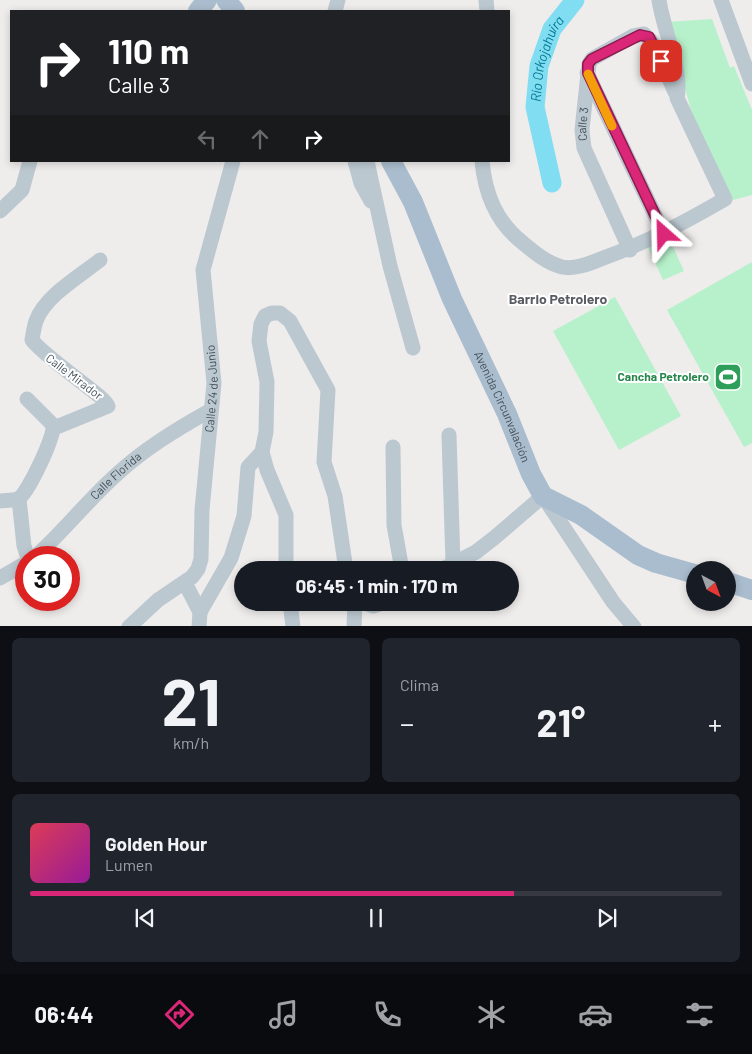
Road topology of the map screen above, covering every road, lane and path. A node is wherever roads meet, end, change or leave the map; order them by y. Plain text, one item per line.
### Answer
1 (207, 0) edge
2 (226, 0) edge
3 (658, 0) edge
4 (721, 0) edge
5 (199, 10) edge
6 (234, 10) edge
7 (746, 53) edge
8 (588, 73) junction
9 (752, 84) edge
10 (677, 98) junction
11 (30, 162) edge
12 (233, 162) edge
13 (355, 162) edge
14 (368, 162) edge
15 (392, 162) edge
16 (482, 162) edge
17 (0, 211) edge
18 (381, 220) junction
19 (664, 234) junction
20 (630, 250) junction
21 (100, 260) dead end
22 (413, 348) dead end
23 (27, 399) dead end
24 (211, 410) junction
25 (54, 428) junction
26 (448, 435) dead end
27 (393, 447) dead end
28 (262, 452) junction
29 (542, 496) junction
30 (19, 499) junction
31 (0, 501) edge
32 (24, 546) edge
33 (47, 546) edge
34 (286, 561) edge
35 (345, 561) edge
36 (400, 561) edge
37 (447, 561) edge
38 (457, 561) edge
39 (15, 570) edge
40 (686, 571) edge
41 (0, 578) edge
42 (185, 584) junction
43 (736, 585) edge
44 (752, 590) edge
45 (291, 611) edge
46 (355, 611) edge
47 (200, 619) edge
48 (129, 626) edge
49 (293, 626) edge
50 (354, 626) edge
51 (634, 626) edge

1 - 5 main road
2 - 6 main road
3 - 10 street
4 - 7 street
7 - 9 street
8 - 10 street, Calle 3
8 - 19 street
8 - 20 street, Calle 3
10 - 19 street
11 - 17 street
12 - 24 street, Calle 24 de Junio
13 - 18 street
14 - 18 street
15 - 29 main road, Avenida Circunvalación
16 - 20 street
18 - 22 street
19 - 20 street
21 - 25 street, Calle Mirador
23 - 25 street
24 - 33 street, Calle Florida
24 - 42 street, Calle 24 de Junio
25 - 30 street
26 - 37 street
27 - 36 street
28 - 34 street
28 - 35 street
28 - 47 street
29 - 38 street
29 - 40 main road
29 - 51 street
30 - 31 street
30 - 32 street
39 - 41 street
42 - 47 street
42 - 48 street
43 - 44 main road
45 - 49 street
46 - 50 street

